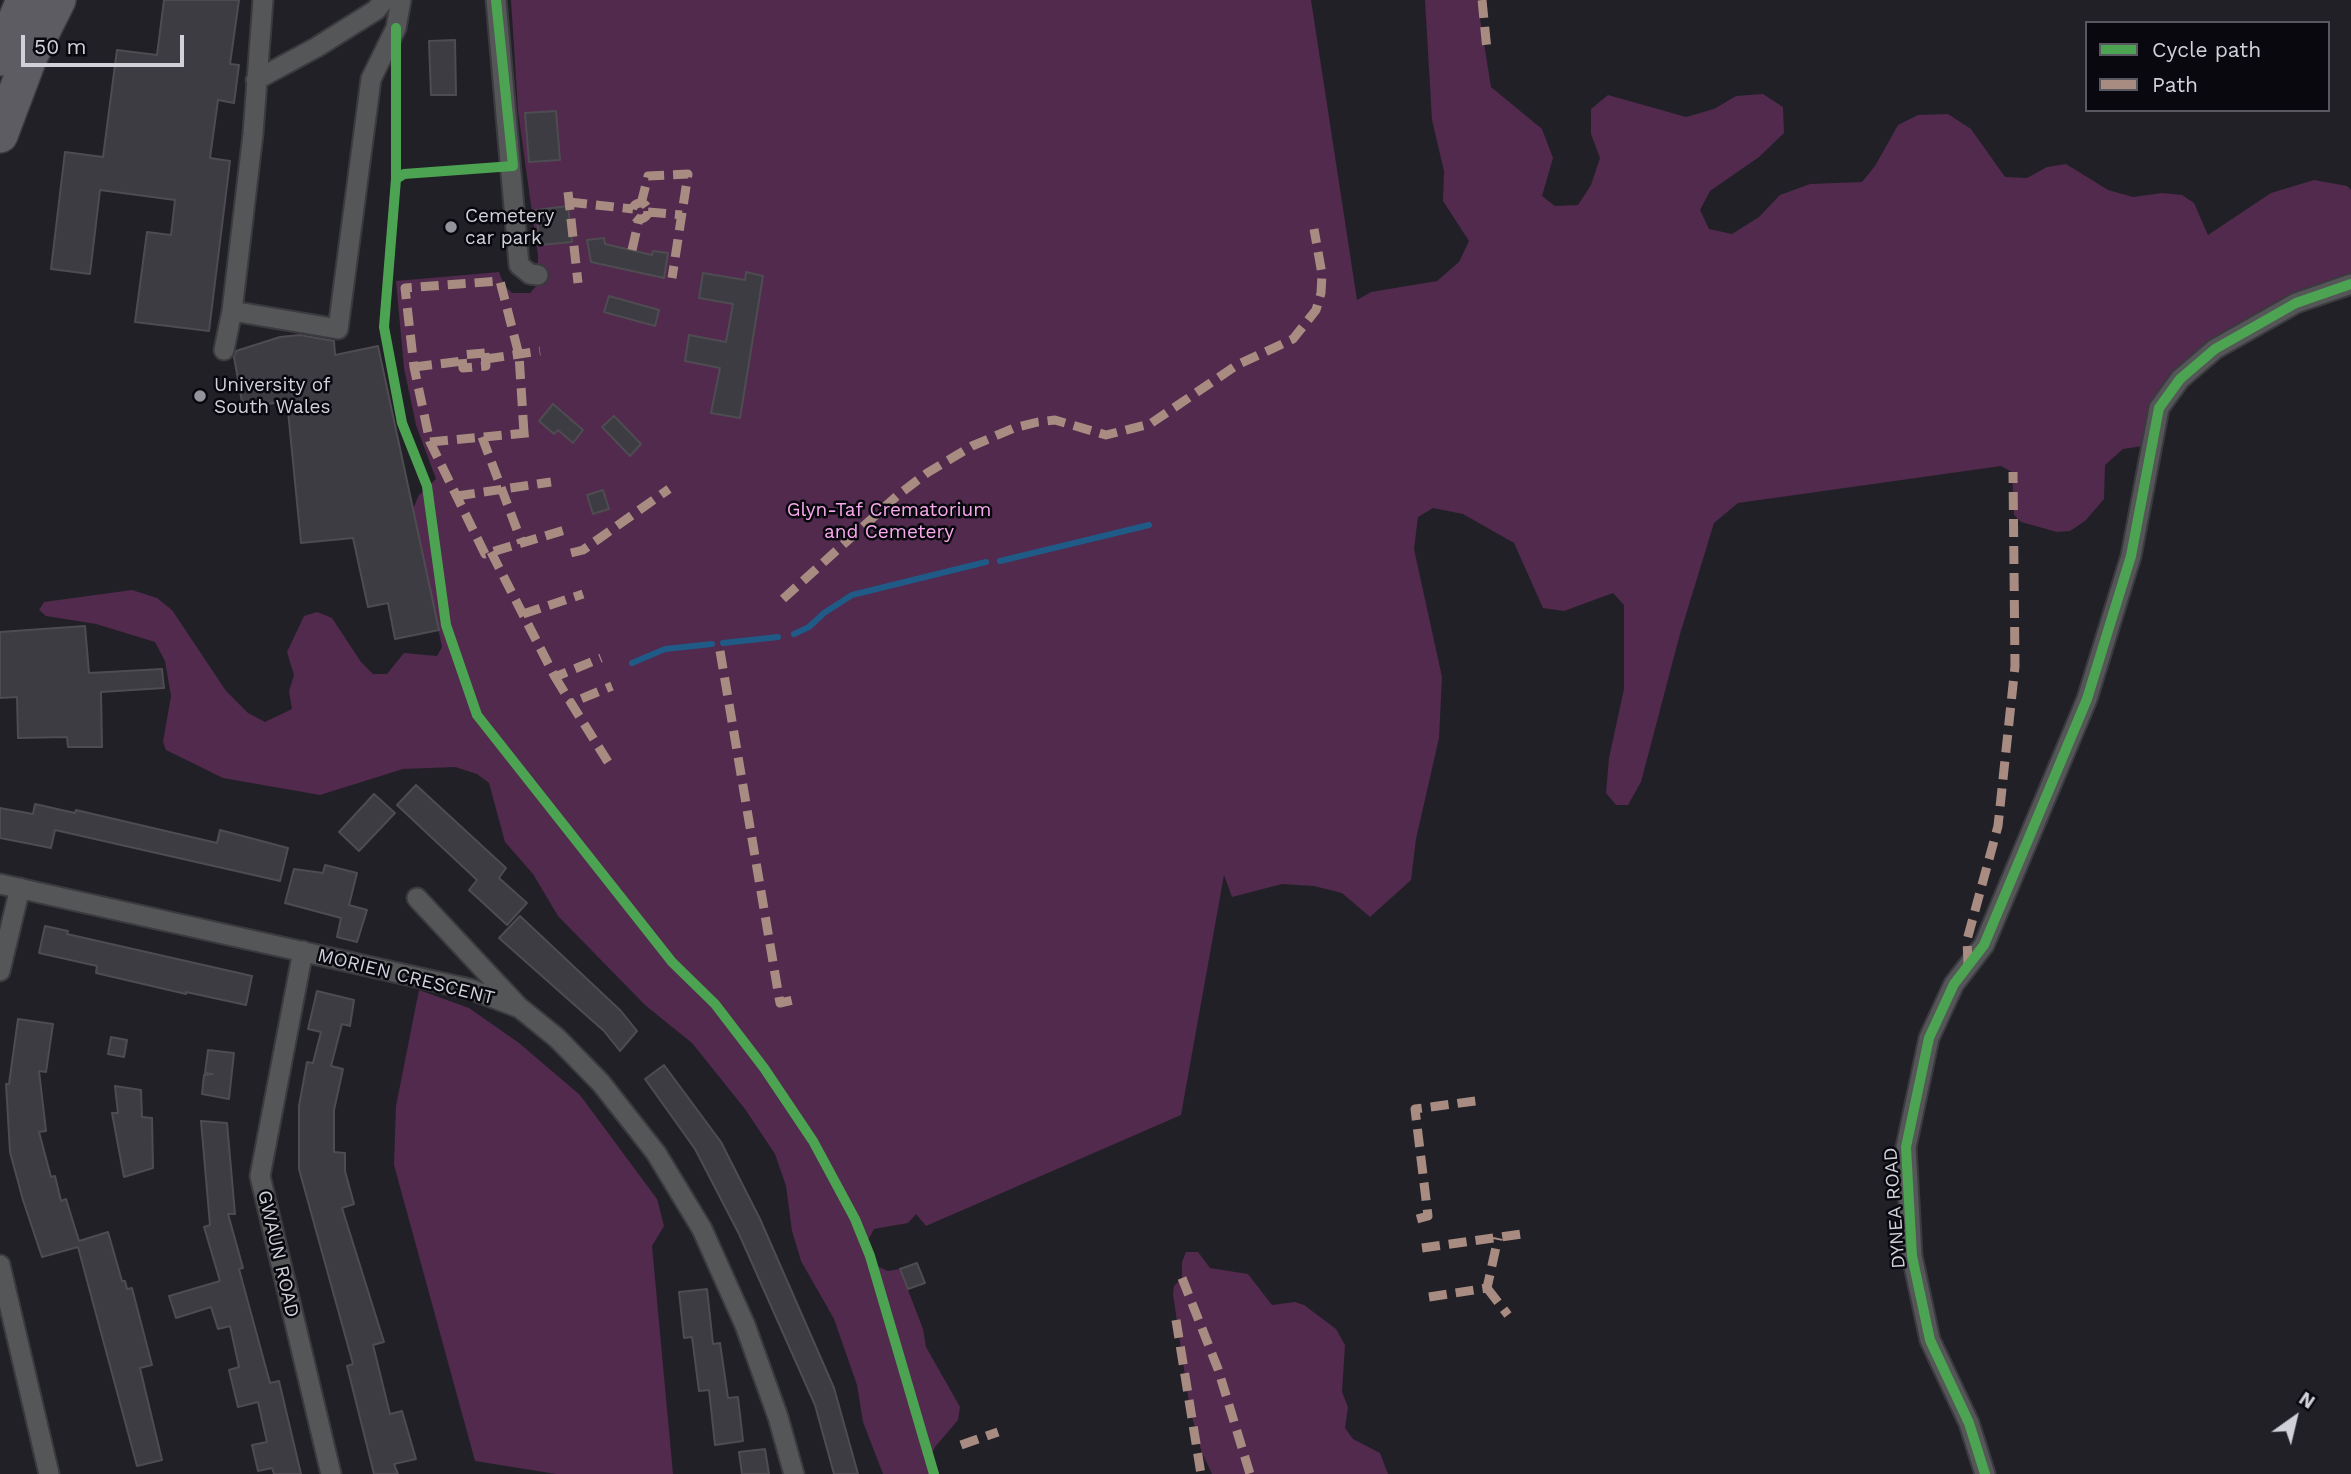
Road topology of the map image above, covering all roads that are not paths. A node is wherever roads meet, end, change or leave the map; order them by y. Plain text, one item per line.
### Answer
1 (58, 0) edge
2 (262, 0) edge
3 (384, 0) edge
4 (401, 0) edge
5 (496, 0) edge
6 (22, 4) edge
7 (0, 58) edge
8 (256, 80) junction
9 (0, 135) edge
10 (538, 275) dead end
11 (2351, 284) edge
12 (232, 311) junction
13 (224, 350) dead end
14 (0, 884) edge
15 (20, 888) junction
16 (417, 898) dead end
17 (303, 951) junction
18 (0, 971) edge
19 (520, 1008) junction
20 (0, 1265) edge
21 (49, 1474) edge
22 (331, 1474) edge
23 (794, 1474) edge
24 (1984, 1474) edge

1 - 9 highway
2 - 8 street
3 - 8 street
4 - 12 street
5 - 10 street
6 - 7 highway
8 - 12 street
11 - 24 street, DYNEA ROAD
12 - 13 street
14 - 15 street, MORIEN CRESCENT
15 - 17 street, MORIEN CRESCENT
15 - 18 street
16 - 19 street
17 - 19 street, MORIEN CRESCENT
17 - 22 street, GWAUN ROAD
19 - 23 street, MORIEN CRESCENT
20 - 21 street

